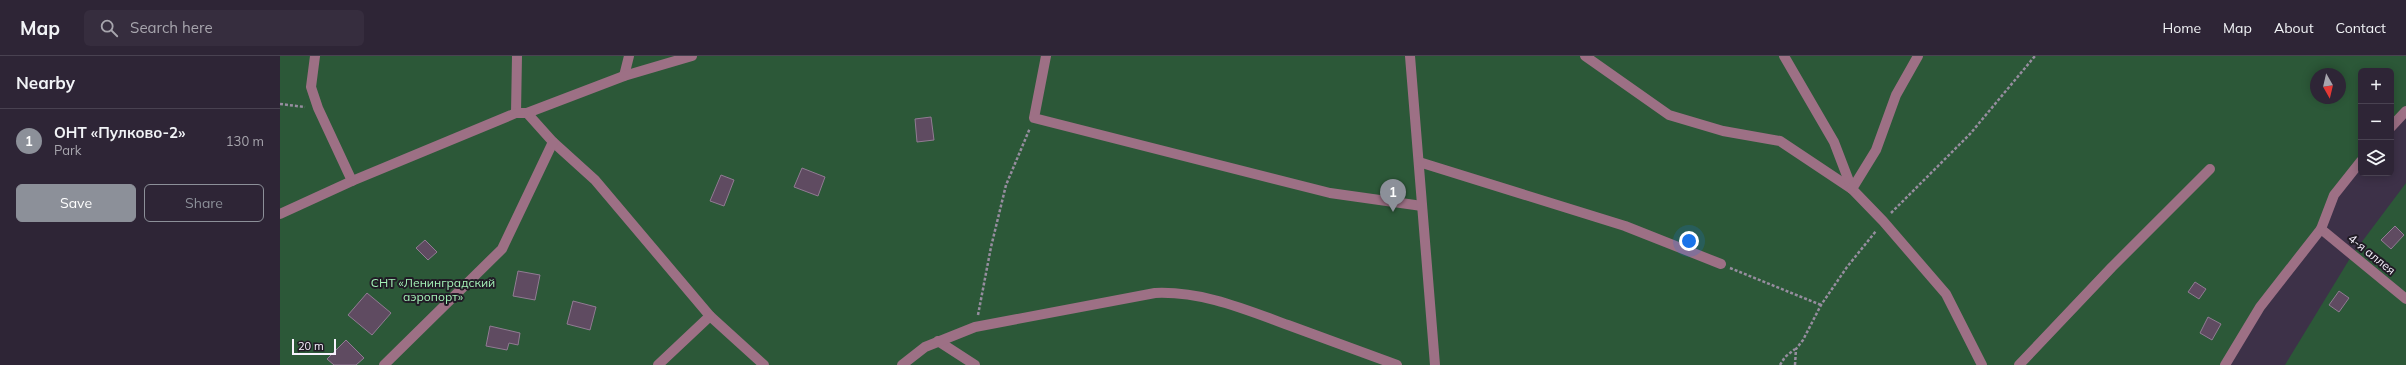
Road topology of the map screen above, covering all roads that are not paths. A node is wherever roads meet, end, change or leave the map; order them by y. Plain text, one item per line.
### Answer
1 (315, 56) edge
2 (517, 56) edge
3 (629, 56) edge
4 (692, 56) edge
5 (1046, 56) edge
6 (1410, 56) edge
7 (1585, 56) edge
8 (1784, 56) edge
9 (1918, 56) edge
10 (624, 76) junction
11 (2406, 110) edge
12 (516, 113) junction
13 (527, 113) junction
14 (2394, 124) edge
15 (553, 142) junction
16 (1419, 162) junction
17 (2358, 165) edge
18 (2210, 169) dead end
19 (352, 181) junction
20 (1852, 189) junction
21 (1422, 206) junction
22 (280, 214) edge
23 (2321, 229) junction
24 (1721, 264) road end
25 (2406, 299) edge
26 (710, 316) junction
27 (938, 341) junction
28 (384, 365) edge
29 (658, 365) edge
30 (764, 365) edge
31 (902, 365) edge
32 (975, 365) edge
33 (1397, 365) edge
34 (1435, 365) edge
35 (1982, 365) edge
36 (2019, 365) edge
37 (2225, 365) edge

1 - 19 street
2 - 12 street
3 - 10 street
4 - 10 street
5 - 21 street
6 - 16 street
7 - 20 street
8 - 20 street
9 - 20 street
10 - 13 street
11 - 14 street
12 - 13 street
12 - 19 street
13 - 15 street
15 - 26 street
15 - 28 street
16 - 21 street
16 - 24 street
17 - 23 street
18 - 36 street
19 - 22 street
20 - 35 street
21 - 34 street
23 - 25 street, 4-я аллея
23 - 37 street
26 - 29 street
26 - 30 street
27 - 31 street
27 - 32 street
27 - 33 street

